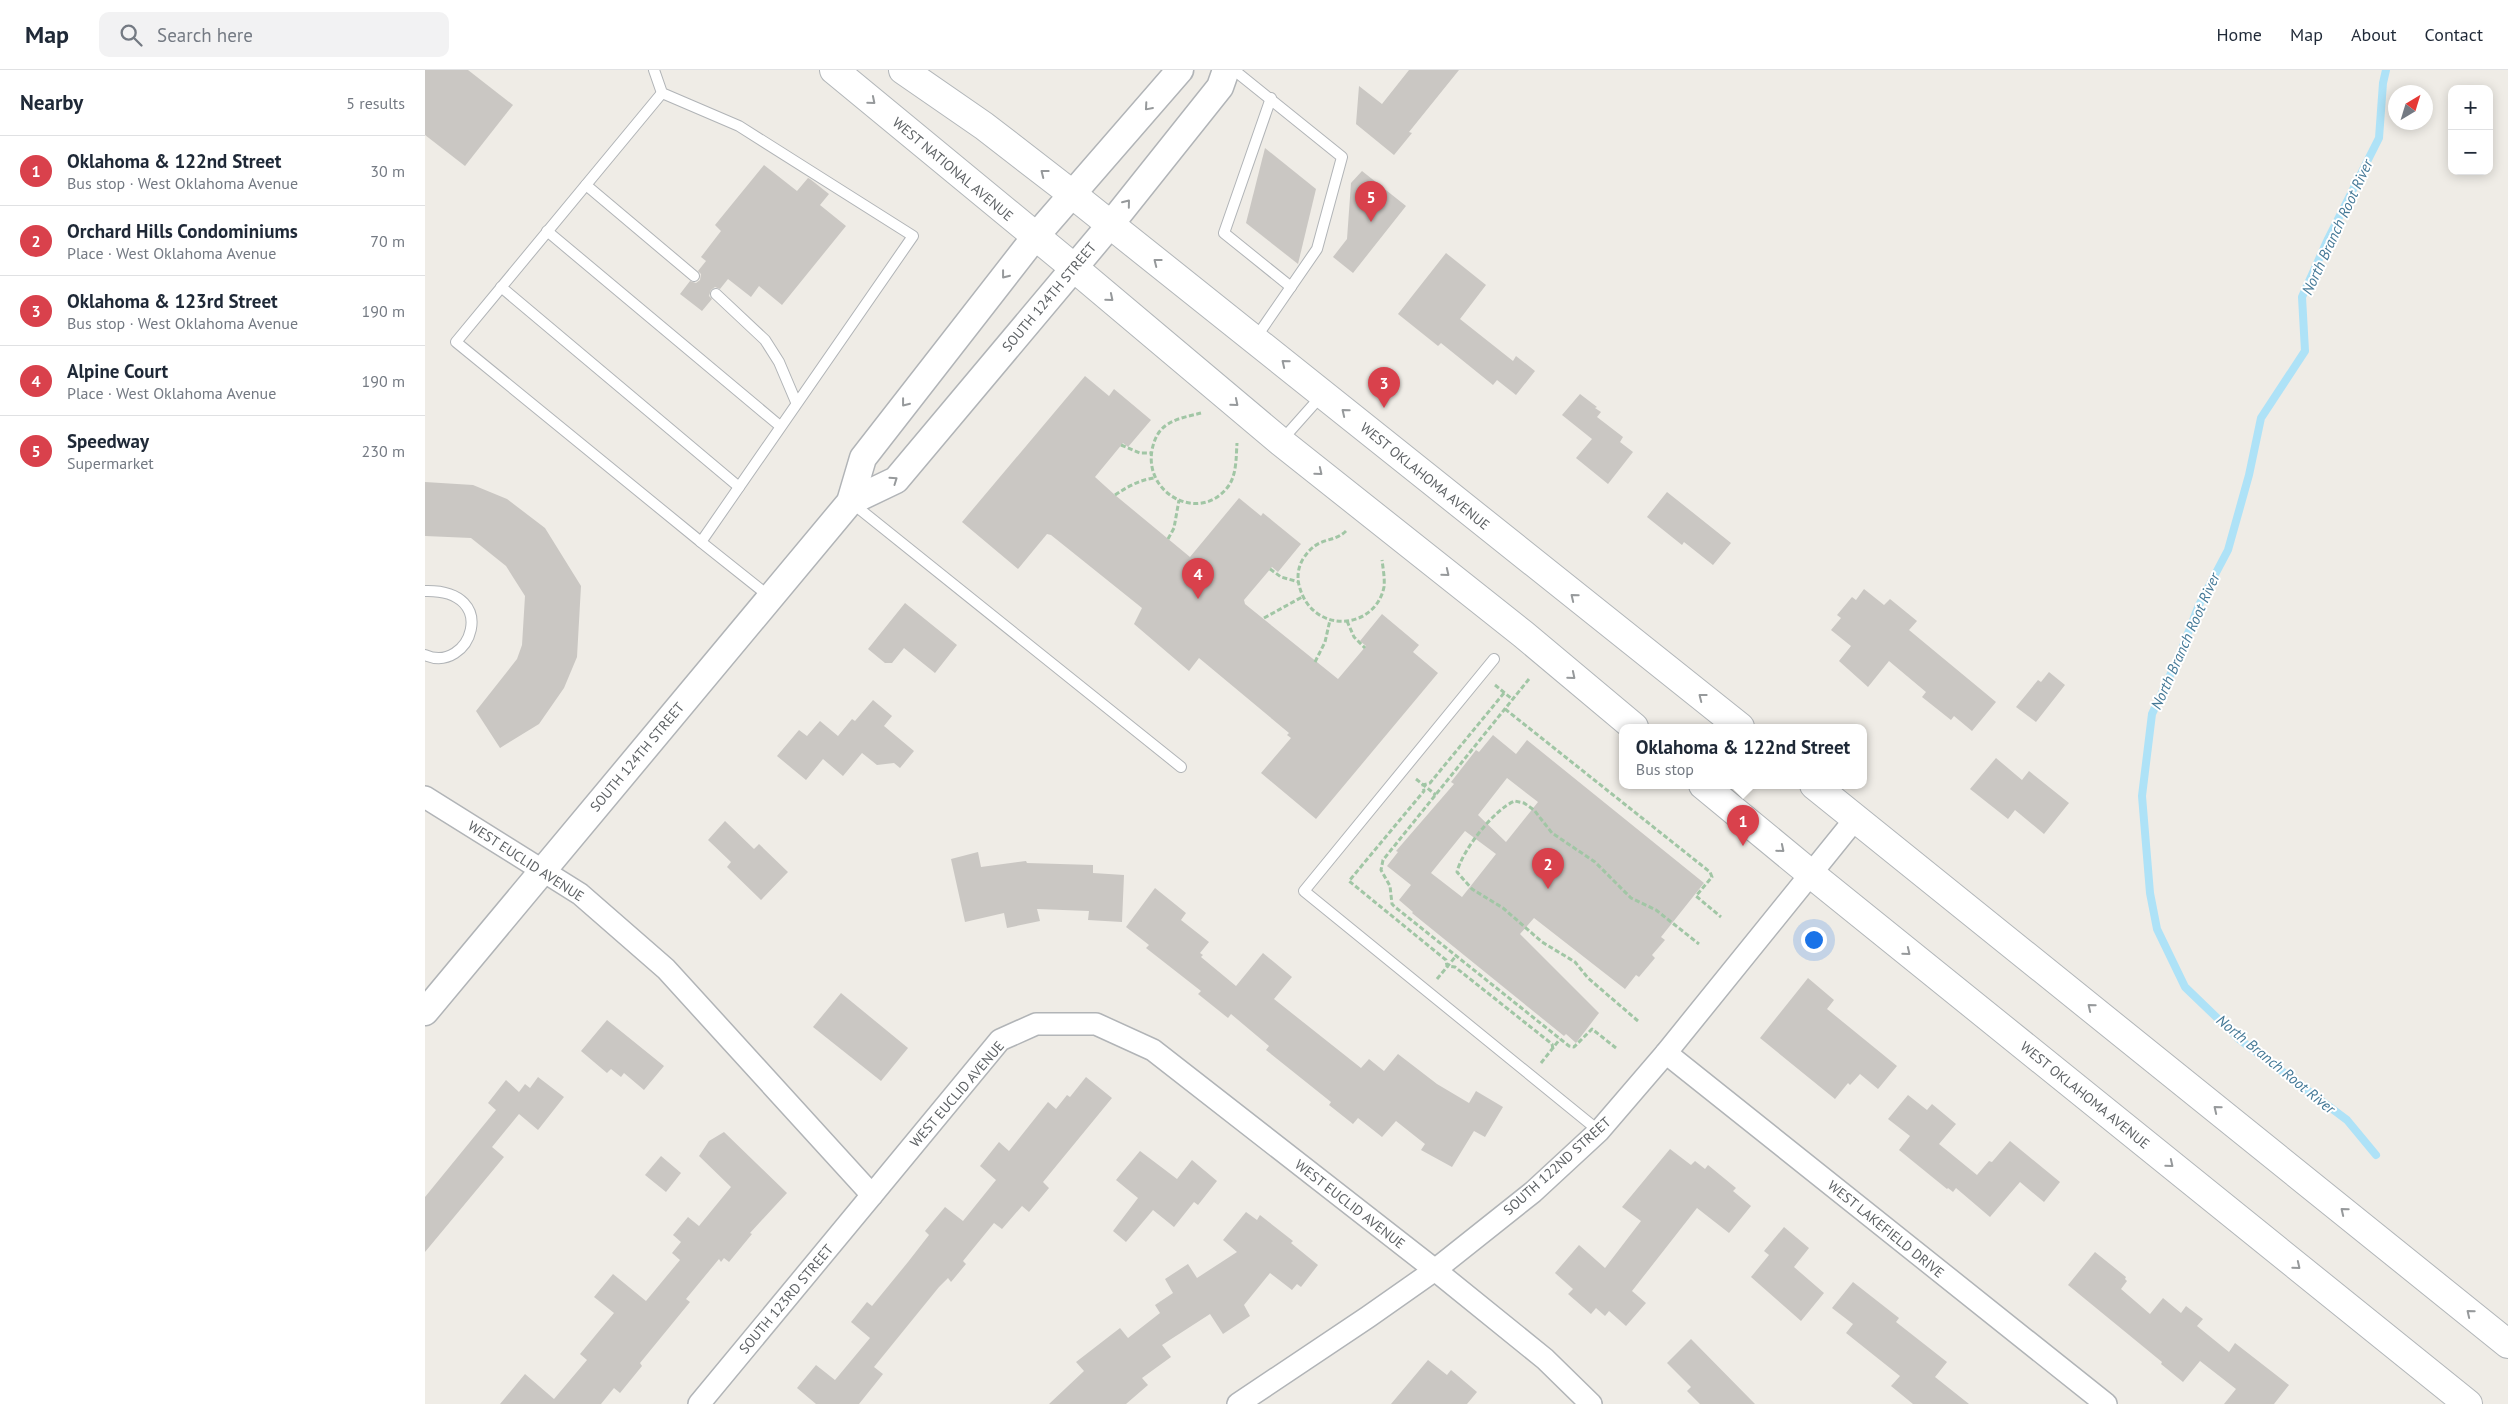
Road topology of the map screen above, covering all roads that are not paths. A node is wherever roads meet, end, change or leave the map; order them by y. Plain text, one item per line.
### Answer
1 (654, 70) edge
2 (834, 70) edge
3 (903, 70) edge
4 (1181, 70) edge
5 (1226, 70) edge
6 (1234, 70) edge
7 (662, 93) junction
8 (1271, 98) junction
9 (586, 185) junction
10 (1072, 194) junction
11 (1110, 224) junction
12 (547, 231) junction
13 (1035, 236) junction
14 (1073, 267) junction
15 (695, 276) dead end
16 (501, 287) junction
17 (1291, 287) junction
18 (716, 294) dead end
19 (1255, 339) junction
20 (1323, 394) junction
21 (796, 402) junction
22 (780, 426) junction
23 (1281, 442) junction
24 (739, 487) junction
25 (850, 502) junction
26 (701, 542) junction
27 (425, 591) edge
28 (770, 598) junction
29 (425, 655) edge
30 (1494, 659) dead end
31 (1630, 724) edge
32 (1736, 724) edge
33 (1181, 766) dead end
34 (1708, 789) edge
35 (1819, 789) edge
36 (425, 797) edge
37 (1856, 818) junction
38 (543, 869) junction
39 (1811, 874) junction
40 (425, 1012) edge
41 (1666, 1053) junction
42 (1599, 1131) junction
43 (872, 1194) junction
44 (1435, 1270) junction
45 (2508, 1344) edge
46 (699, 1404) edge
47 (1238, 1404) edge
48 (1591, 1404) edge
49 (2106, 1404) edge
50 (2468, 1404) edge

1 - 7 lane
2 -> 13 main road, WEST NATIONAL AVENUE
10 -> 3 main road
4 -> 10 street, SOUTH 124TH STREET
11 -> 5 street, SOUTH 124TH STREET
6 - 8 lane
7 - 9 lane
7 - 21 lane
8 - 17 lane
8 - 17 lane
9 - 12 lane
9 - 15 lane
10 - 11 main road
10 - 13 street, SOUTH 124TH STREET
11 - 14 street, SOUTH 124TH STREET
19 -> 11 main road, WEST OKLAHOMA AVENUE
12 - 16 lane
12 - 22 lane
13 - 14 main road, WEST NATIONAL AVENUE
13 -> 25 street, SOUTH 124TH STREET
14 -> 23 main road
25 -> 14 street, SOUTH 124TH STREET
16 - 24 lane
16 - 26 lane
17 - 19 lane
18 - 21 lane
20 -> 19 main road, WEST OKLAHOMA AVENUE
20 - 23 lane
32 -> 20 main road, WEST OKLAHOMA AVENUE
21 - 22 lane
22 - 24 lane
23 -> 31 main road
24 - 26 lane
25 - 28 street, SOUTH 124TH STREET
25 - 33 lane
26 - 28 lane
27 - 29 lane
28 - 38 street, SOUTH 124TH STREET
30 - 42 lane
34 -> 39 main road, WEST OKLAHOMA AVENUE
35 - 37 main road
36 - 38 street, WEST EUCLID AVENUE
37 - 39 street, SOUTH 122ND STREET
45 -> 37 main road
38 - 40 street, SOUTH 124TH STREET
38 - 43 street, WEST EUCLID AVENUE
39 - 41 street, SOUTH 122ND STREET
39 -> 50 main road, WEST OKLAHOMA AVENUE
41 - 42 street, SOUTH 122ND STREET
41 - 49 street, WEST LAKEFIELD DRIVE
42 - 44 street, SOUTH 122ND STREET
43 - 44 street, WEST EUCLID AVENUE
43 - 46 street, SOUTH 123RD STREET
44 - 47 street, SOUTH 122ND STREET
44 - 48 street, WEST EUCLID AVENUE

